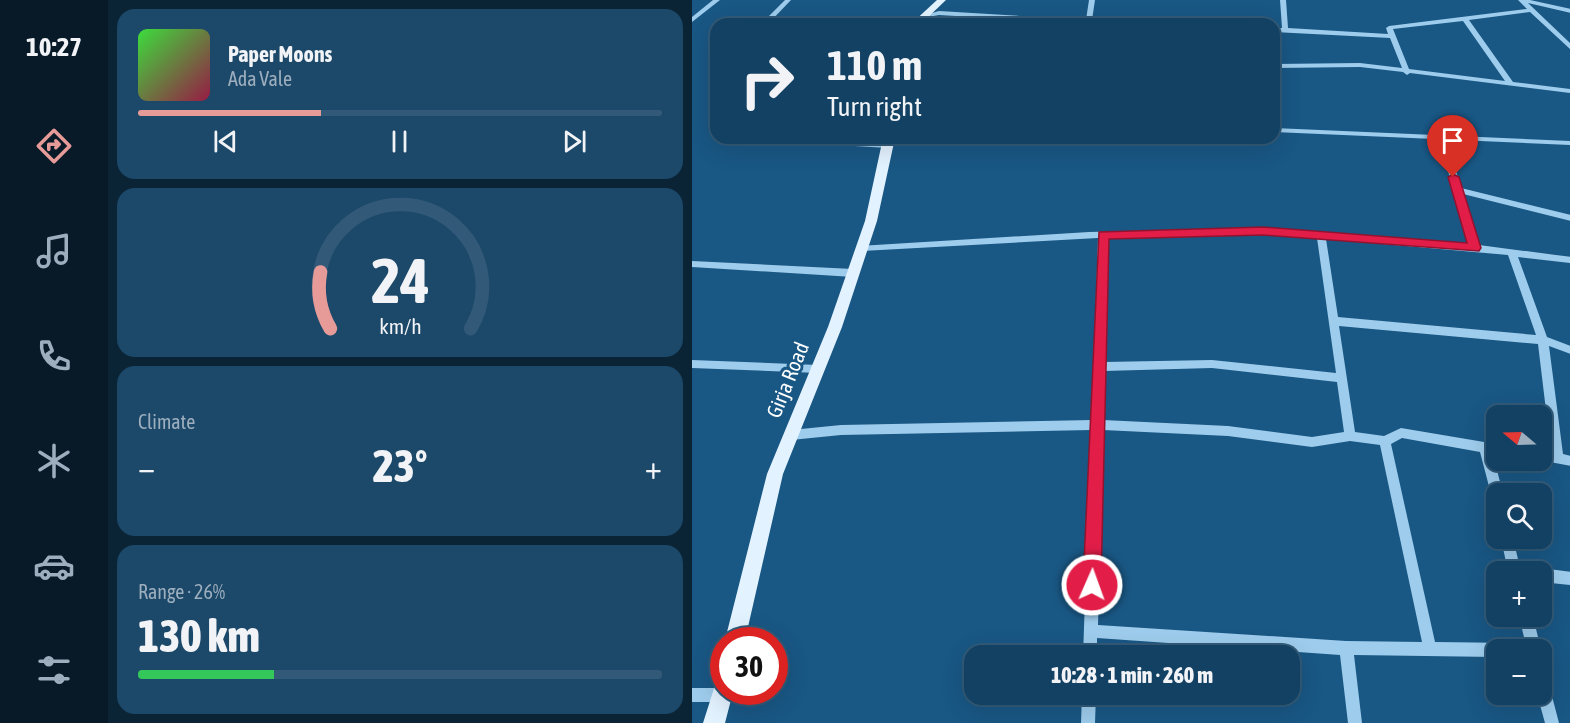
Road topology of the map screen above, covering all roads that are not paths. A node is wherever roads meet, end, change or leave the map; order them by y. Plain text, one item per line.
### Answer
1 (717, 0) edge
2 (788, 0) edge
3 (942, 0) edge
4 (1092, 0) edge
5 (1283, 0) edge
6 (1522, 0) edge
7 (1532, 10) junction
8 (1571, 11) edge
9 (928, 15) junction
10 (770, 18) edge
11 (924, 18) edge
12 (1022, 18) edge
13 (1090, 18) edge
14 (1465, 19) junction
15 (692, 20) edge
16 (1280, 30) edge
17 (1285, 30) junction
18 (1392, 36) junction
19 (1571, 48) edge
20 (1280, 66) edge
21 (1407, 73) junction
22 (1512, 85) junction
23 (1571, 91) edge
24 (1280, 130) edge
25 (1571, 143) edge
26 (888, 144) edge
27 (1450, 164) dead end
28 (1457, 190) junction
29 (1571, 218) edge
30 (1103, 235) junction
31 (1321, 236) junction
32 (862, 248) junction
33 (1475, 248) junction
34 (1512, 253) junction
35 (1571, 260) edge
36 (692, 264) edge
37 (853, 273) junction
38 (1333, 321) junction
39 (1543, 340) junction
40 (1571, 350) edge
41 (692, 364) edge
42 (1099, 367) junction
43 (818, 369) junction
44 (1341, 378) junction
45 (1097, 425) junction
46 (791, 435) junction
47 (1350, 436) junction
48 (1385, 441) junction
49 (1486, 447) edge
50 (1564, 460) edge
51 (1552, 576) edge
52 (1571, 579) edge
53 (738, 627) edge
54 (1091, 631) junction
55 (1090, 645) edge
56 (1346, 648) junction
57 (1430, 649) junction
58 (1486, 650) edge
59 (710, 693) edge
60 (692, 695) edge
61 (718, 705) edge
62 (1089, 705) edge
63 (1547, 705) edge
64 (714, 723) edge
65 (1088, 723) edge
66 (1355, 723) edge
67 (1552, 723) edge

1 - 15 street
2 - 10 street
3 - 9 main road
4 - 13 street
5 - 17 street
6 - 7 street
6 - 8 street
7 - 14 street
7 - 19 street
9 - 11 main road
9 - 12 street
14 - 18 street
14 - 22 street
16 - 17 street
17 - 18 street
18 - 21 street
20 - 21 street
21 - 22 street
22 - 23 street
24 - 25 street
26 - 32 main road, Girja Road
27 - 28 street
28 - 29 street
28 - 33 street
30 - 31 street
30 - 32 street
30 - 42 street
31 - 33 street
31 - 38 street
32 - 37 main road, Girja Road
33 - 34 street
34 - 35 street
34 - 39 street
36 - 37 street
37 - 43 main road, Girja Road
38 - 39 street
38 - 44 street
39 - 40 street
39 - 50 street
41 - 43 street
42 - 44 street
42 - 45 street
43 - 46 main road, Girja Road
44 - 47 street
45 - 46 street
45 - 47 street
45 - 54 street
46 - 53 main road, Girja Road
47 - 48 street
48 - 49 street
48 - 57 street
51 - 52 street
54 - 55 street
54 - 56 street
56 - 57 street
56 - 66 street
57 - 58 street
59 - 60 street
61 - 64 main road
62 - 65 street
63 - 67 street

